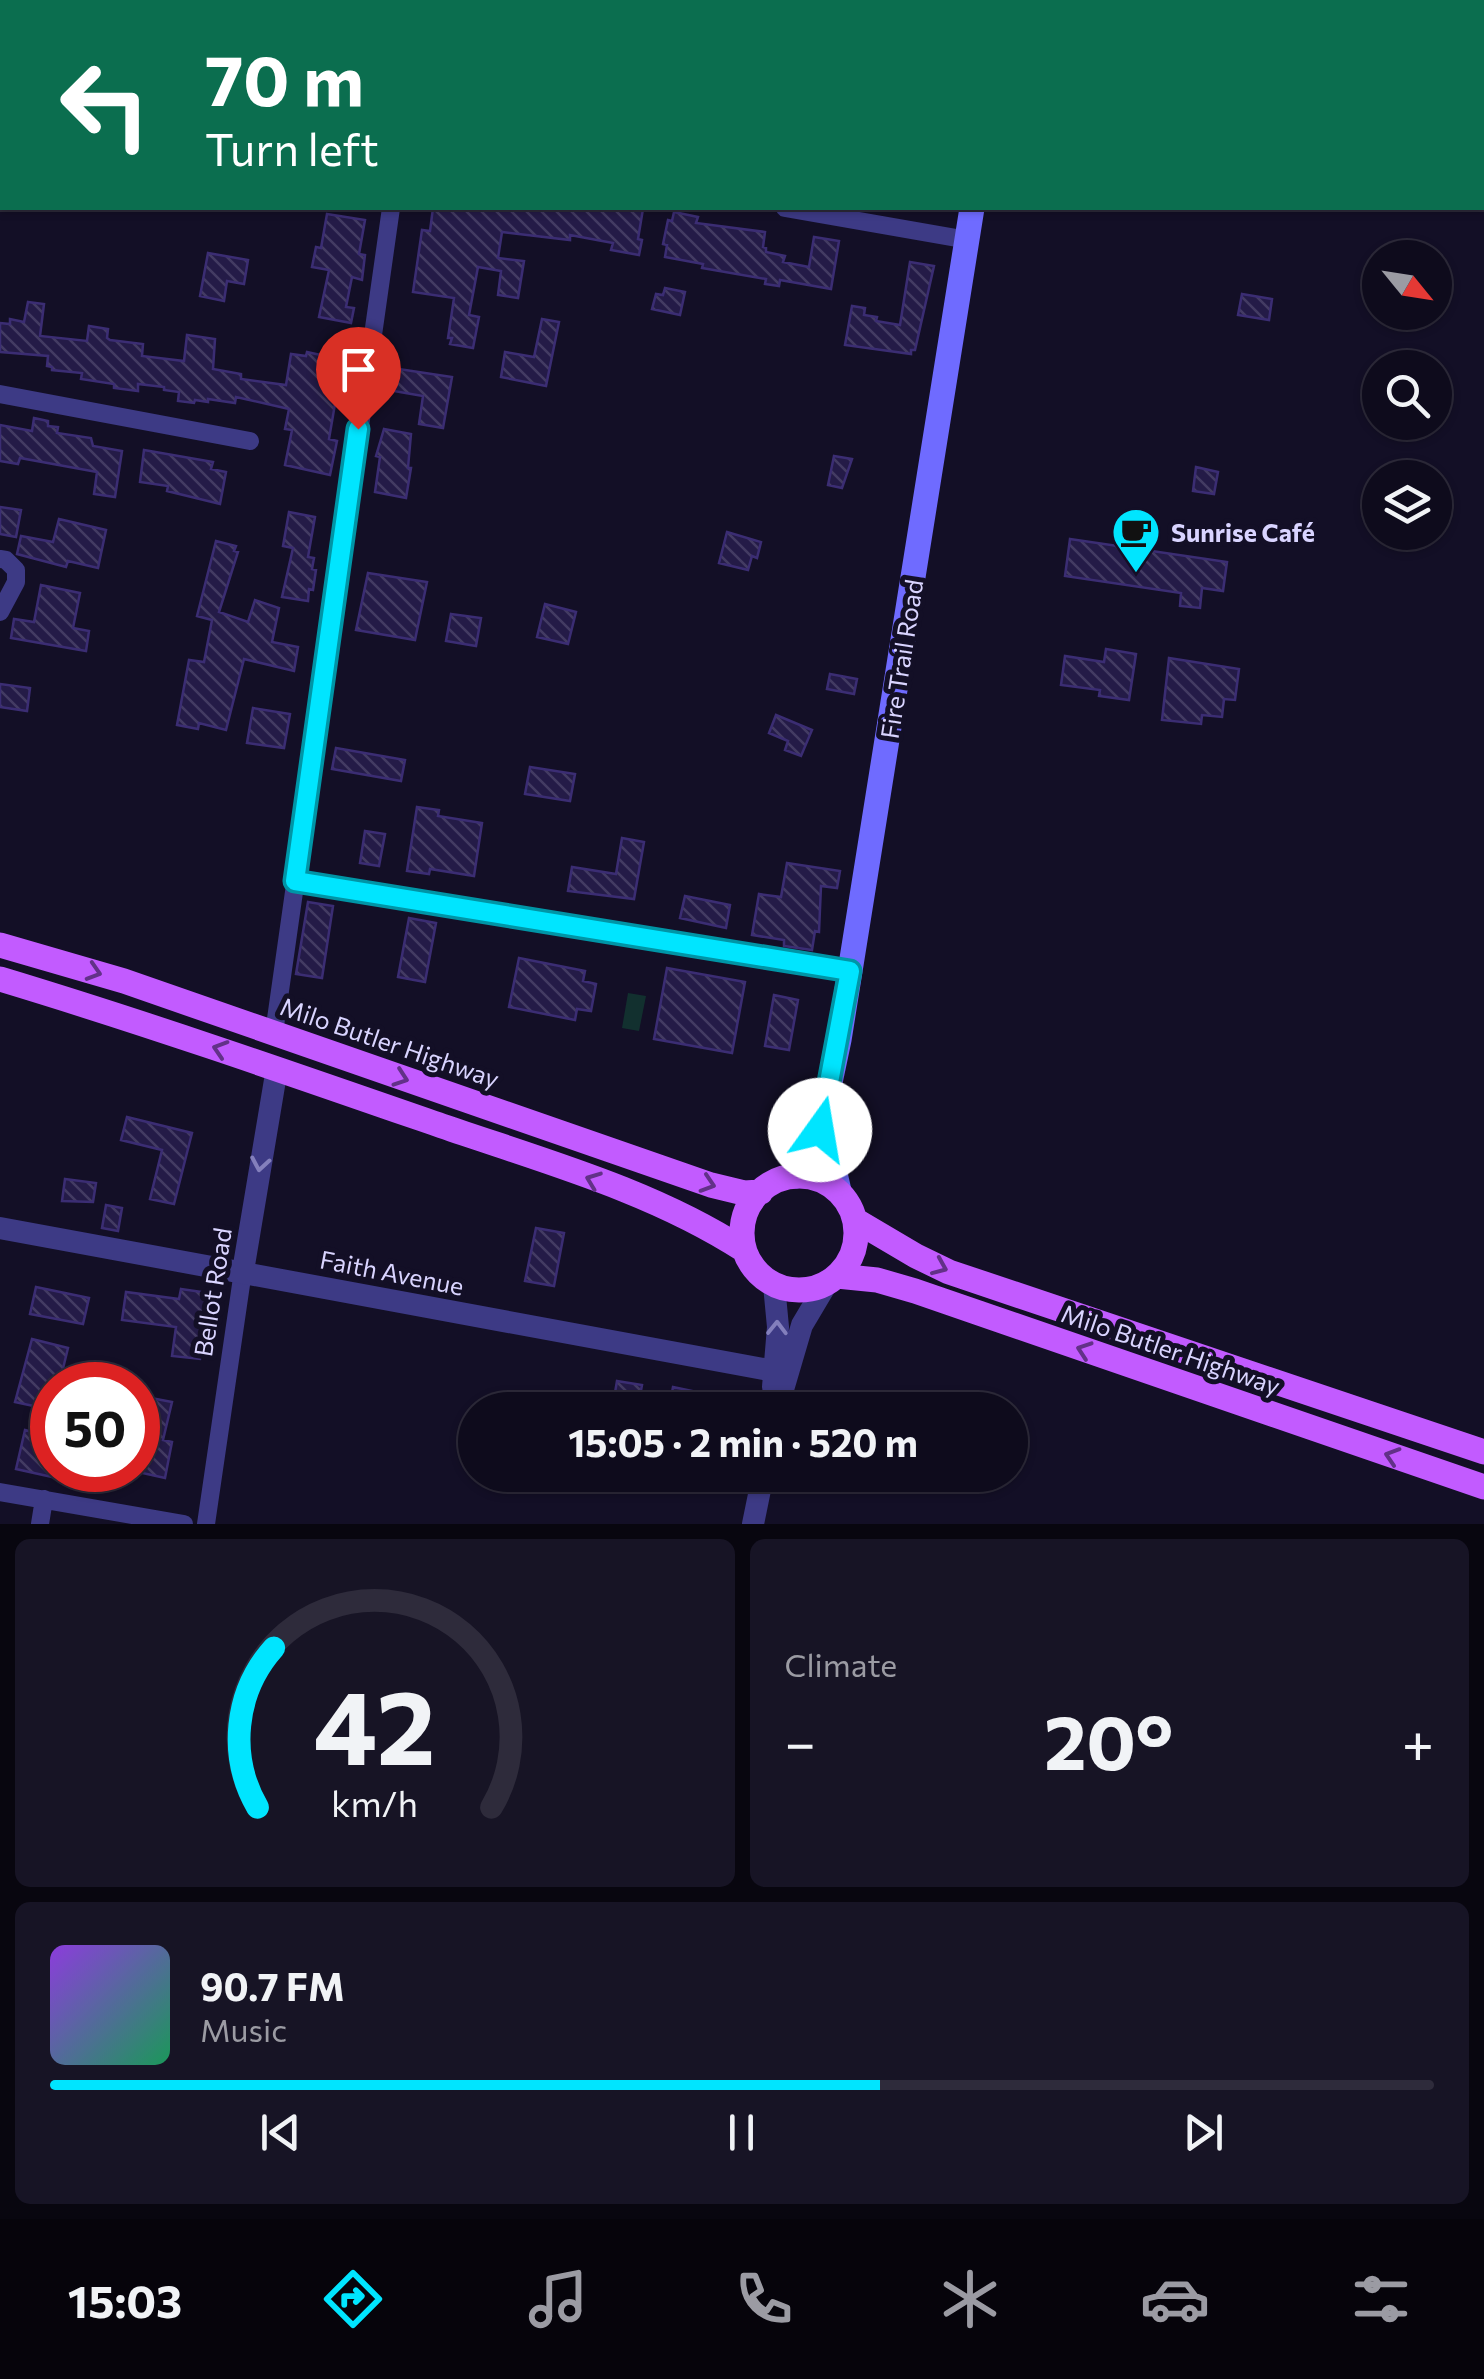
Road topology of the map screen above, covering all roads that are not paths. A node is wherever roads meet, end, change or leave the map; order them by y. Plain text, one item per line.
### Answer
1 (390, 210) edge
2 (796, 210) edge
3 (972, 210) edge
4 (968, 240) junction
5 (0, 394) edge
6 (250, 441) dead end
7 (0, 559) edge
8 (0, 612) edge
9 (295, 881) junction
10 (0, 945) edge
11 (850, 971) junction
12 (0, 979) edge
13 (274, 1034) junction
14 (277, 1068) junction
15 (826, 1109) junction
16 (797, 1176) junction
17 (839, 1191) junction
18 (760, 1192) junction
19 (855, 1220) junction
20 (0, 1228) edge
21 (744, 1250) junction
22 (243, 1271) junction
23 (832, 1280) junction
24 (774, 1285) junction
25 (774, 1371) junction
26 (775, 1392) edge
27 (782, 1392) edge
28 (1484, 1452) edge
29 (1484, 1487) edge
30 (0, 1492) edge
31 (760, 1492) edge
32 (44, 1500) junction
33 (40, 1524) edge
34 (184, 1524) edge
35 (206, 1524) edge
36 (753, 1524) edge

1 - 9 street
2 - 4 street
3 - 4 main road, Fire Trail Road
4 - 11 main road, Fire Trail Road
5 - 6 street
7 - 8 street
9 - 11 street
9 - 13 street
10 -> 13 main road, Milo Butler Highway
11 - 15 main road, Fire Trail Road
14 -> 12 main road
13 -> 18 main road, Milo Butler Highway
21 -> 14 main road
14 -> 22 street, Bellot Road
15 - 16 main road, Fire Trail Road
15 - 17 main road, Fire Trail Road
16 - 17 main road
16 - 18 main road
17 - 19 main road
18 - 21 main road
19 - 23 main road
19 -> 28 main road, Milo Butler Highway
20 - 22 street, Faith Avenue
21 - 24 main road
22 - 25 street, Faith Avenue
22 - 35 street, Bellot Road
23 - 24 main road
23 - 27 street
29 -> 23 main road, Milo Butler Highway
25 -> 24 street
25 - 26 street
30 - 32 street
31 - 36 street
32 - 33 street
32 - 34 street

